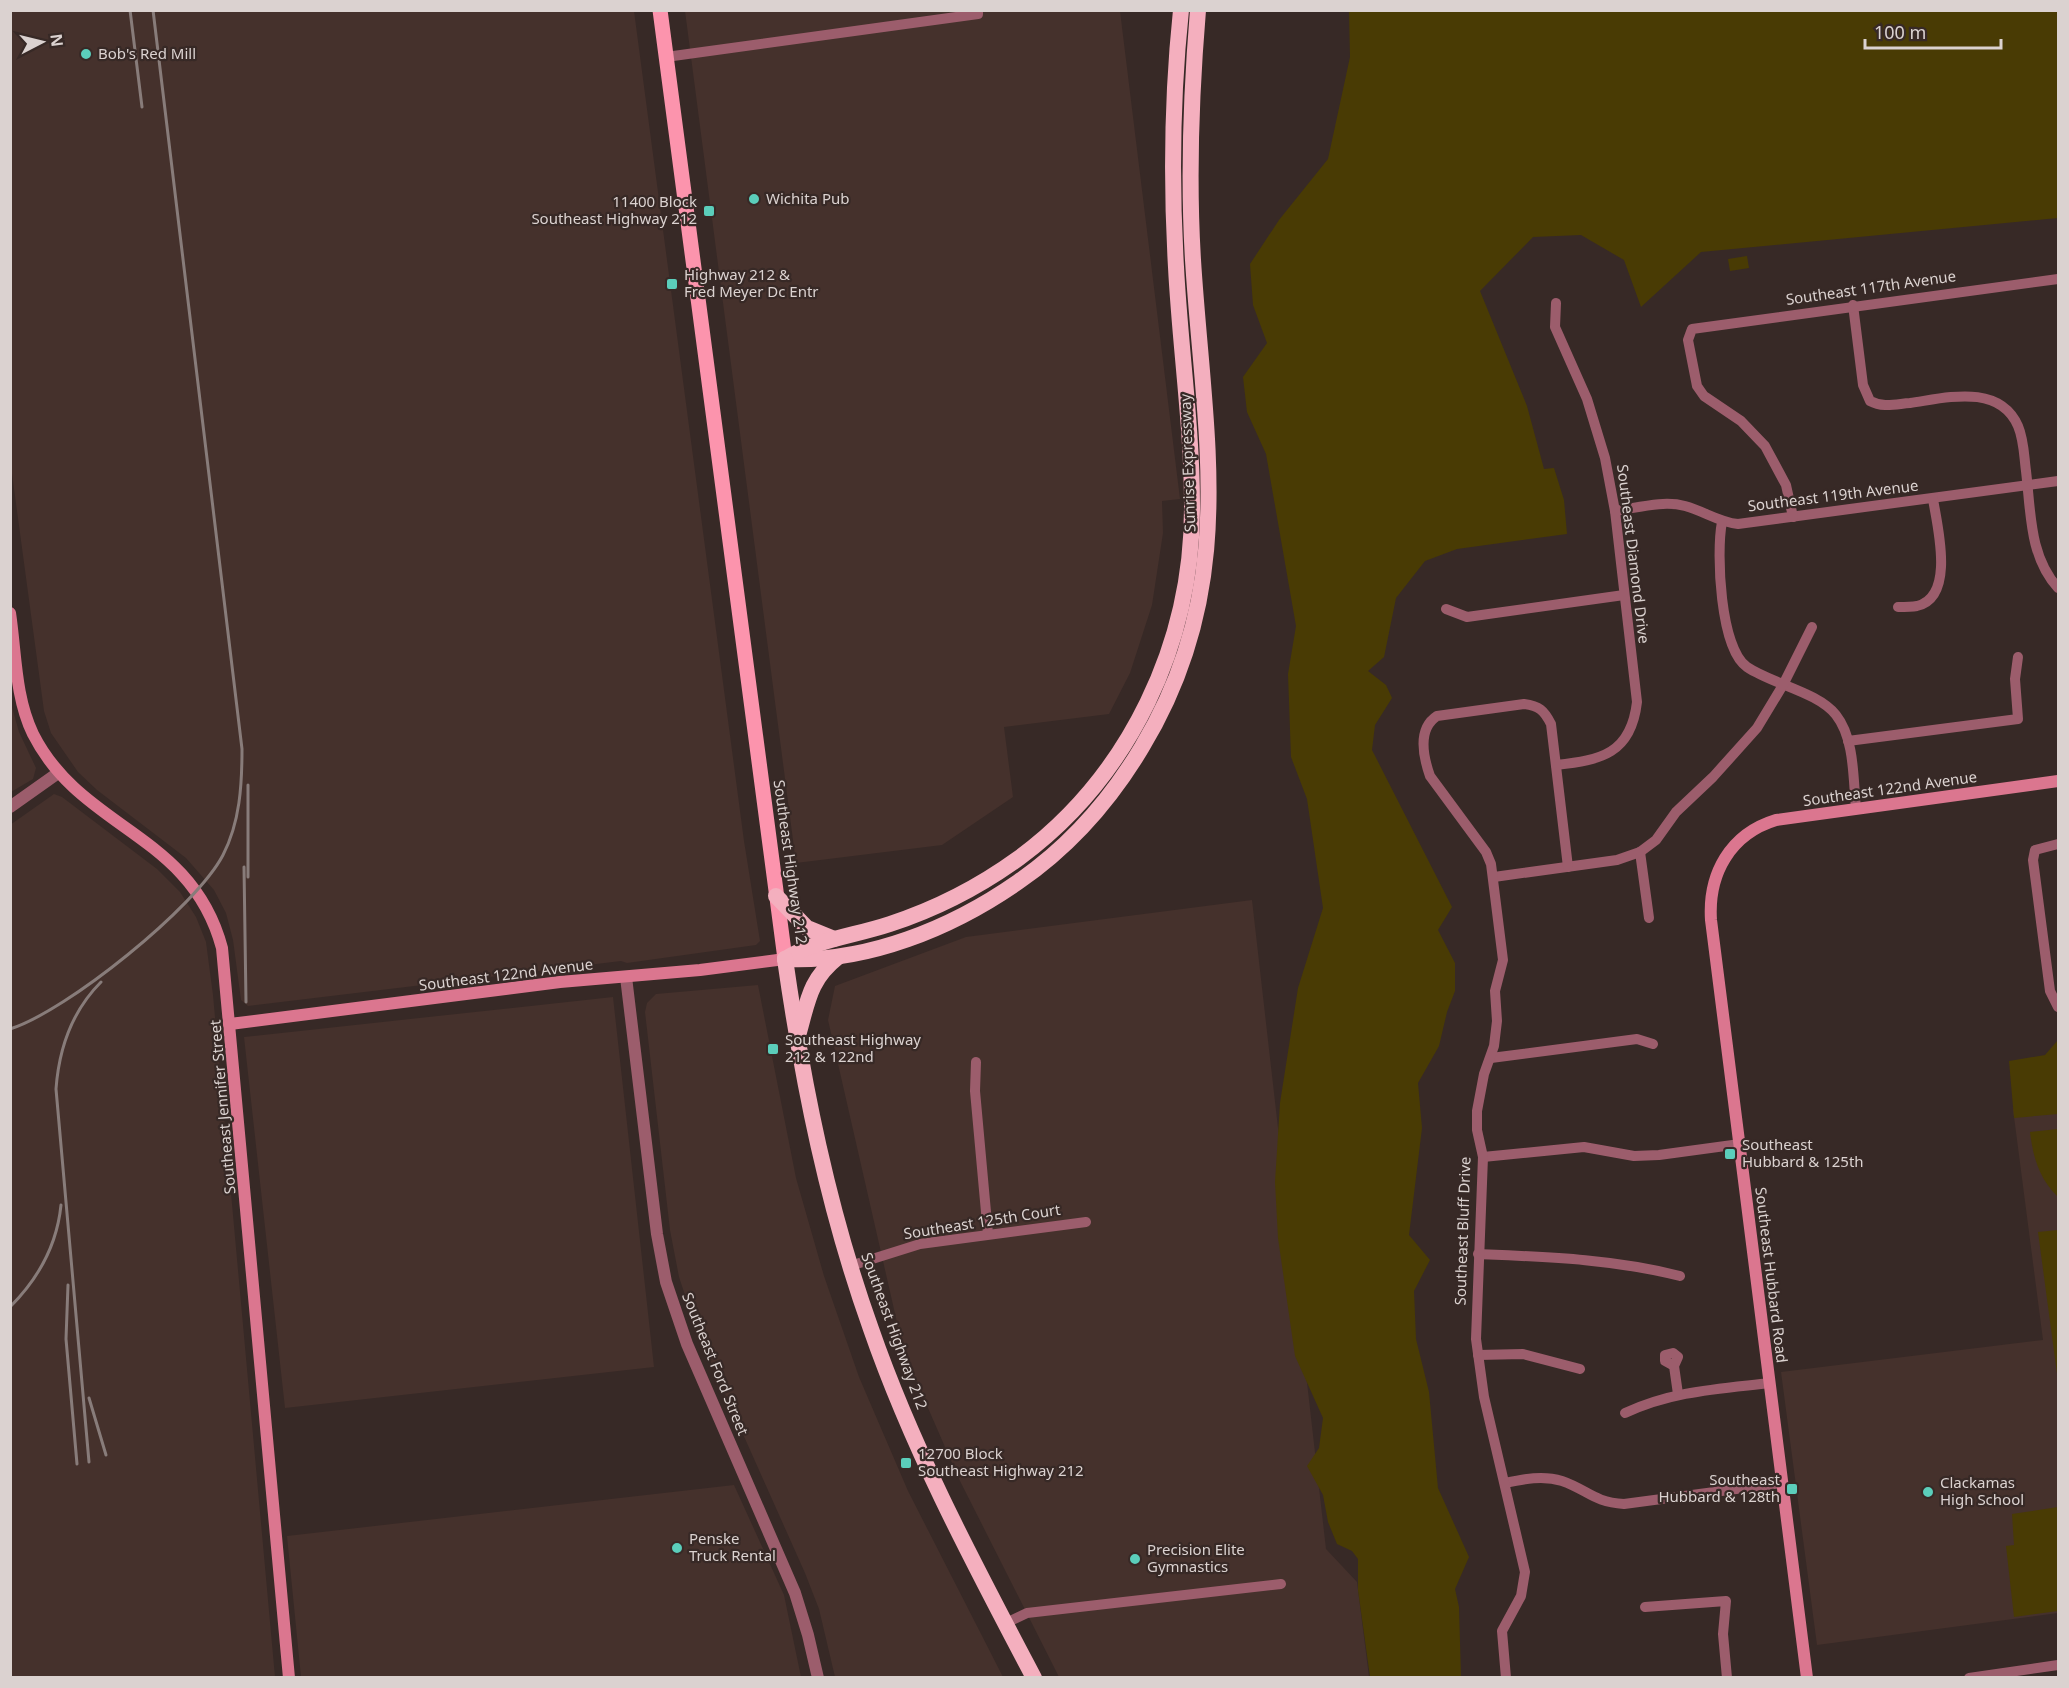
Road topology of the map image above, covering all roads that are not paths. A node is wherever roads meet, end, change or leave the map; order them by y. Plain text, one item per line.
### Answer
1 (660, 10) edge
2 (1180, 10) edge
3 (1198, 10) edge
4 (978, 12) edge
5 (666, 57) junction
6 (2058, 279) edge
7 (1556, 303) dead end
8 (1853, 305) junction
9 (2058, 481) edge
10 (2028, 485) junction
11 (1933, 499) junction
12 (1615, 511) junction
13 (1793, 517) junction
14 (1722, 522) junction
15 (2058, 588) edge
16 (1624, 596) junction
17 (1898, 607) dead end
18 (1446, 609) dead end
19 (10, 613) edge
20 (1812, 627) dead end
21 (2018, 657) dead end
22 (1783, 685) junction
23 (1848, 741) junction
24 (1556, 765) junction
25 (58, 773) junction
26 (2058, 781) edge
27 (10, 807) edge
28 (1856, 808) junction
29 (2058, 844) edge
30 (1734, 846) joint
31 (1640, 852) junction
32 (1569, 867) junction
33 (1494, 877) junction
34 (776, 896) junction
35 (1649, 918) dead end
36 (834, 939) junction
37 (838, 957) junction
38 (785, 959) junction
39 (626, 976) junction
40 (2058, 1007) edge
41 (230, 1024) junction
42 (797, 1039) junction
43 (1653, 1044) dead end
44 (1491, 1058) junction
45 (976, 1062) dead end
46 (1740, 1144) junction
47 (1483, 1158) junction
48 (1086, 1222) dead end
49 (988, 1234) junction
50 (1478, 1254) junction
51 (850, 1266) junction
52 (1680, 1276) dead end
53 (1478, 1356) junction
54 (1674, 1366) dead end
55 (1580, 1369) dead end
56 (1770, 1383) junction
57 (1678, 1394) junction
58 (1624, 1413) dead end
59 (1505, 1483) junction
60 (1782, 1483) junction
61 (1281, 1584) dead end
62 (1646, 1607) dead end
63 (1006, 1623) junction
64 (2058, 1665) edge
65 (289, 1677) edge
66 (818, 1677) edge
67 (1034, 1677) edge
68 (1506, 1677) edge
69 (1727, 1677) edge
70 (1807, 1677) edge
71 (1969, 1677) edge

1 - 5 main road, Southeast Highway 212
2 - 36 highway, Sunrise Expressway
3 - 37 highway, Sunrise Expressway
4 - 5 street
5 - 34 main road, Southeast Highway 212
6 - 8 street, Southeast 117th Avenue
7 - 12 street, Southeast Diamond Drive
8 - 10 street
8 - 13 street, Southeast 117th Avenue
9 - 10 street, Southeast 119th Avenue
10 - 11 street, Southeast 119th Avenue
10 - 15 street
11 - 13 street, Southeast 119th Avenue
11 - 17 street
12 - 14 street, Southeast 119th Avenue
12 - 16 street, Southeast Diamond Drive
13 - 14 street, Southeast 119th Avenue
14 - 22 street
16 - 18 street
16 - 24 street, Southeast Diamond Drive
19 - 25 main road, Southeast Jennifer Street
20 - 22 street
21 - 23 street
22 - 23 street
22 - 31 street
23 - 28 street
24 - 32 street
24 - 33 street, Southeast Bluff Drive
25 - 27 street
25 - 41 main road, Southeast Jennifer Street
26 - 28 main road, Southeast 122nd Avenue
28 - 30 main road, Southeast 122nd Avenue
29 - 40 street
30 - 46 main road, Southeast Hubbard Road
31 - 32 street
31 - 35 street
32 - 33 street
33 - 44 street, Southeast Bluff Drive
34 - 36 highway
34 - 38 main road, Southeast Highway 212
36 - 38 highway, Sunrise Expressway
37 - 38 highway, Sunrise Expressway
37 - 42 highway
38 - 39 main road, Southeast 122nd Avenue
38 - 42 highway, Southeast Highway 212
39 - 41 main road, Southeast 122nd Avenue
39 - 66 street, Southeast Ford Street
41 - 65 main road, Southeast Jennifer Street
42 - 51 highway, Southeast Highway 212
43 - 44 street
44 - 47 street, Southeast Bluff Drive
45 - 49 street
46 - 47 street
46 - 56 main road, Southeast Hubbard Road
47 - 50 street, Southeast Bluff Drive
48 - 49 street, Southeast 125th Court
49 - 51 street, Southeast 125th Court
50 - 52 street
50 - 53 street, Southeast Bluff Drive
51 - 63 highway, Southeast Highway 212
53 - 55 street
53 - 59 street, Southeast Bluff Drive
54 - 57 street
56 - 57 street
56 - 60 main road, Southeast Hubbard Road
57 - 58 street
59 - 60 street
59 - 68 street, Southeast Bluff Drive
60 - 70 main road, Southeast Hubbard Road
61 - 63 street
62 - 69 street
63 - 67 highway, Southeast Highway 212
64 - 71 street

